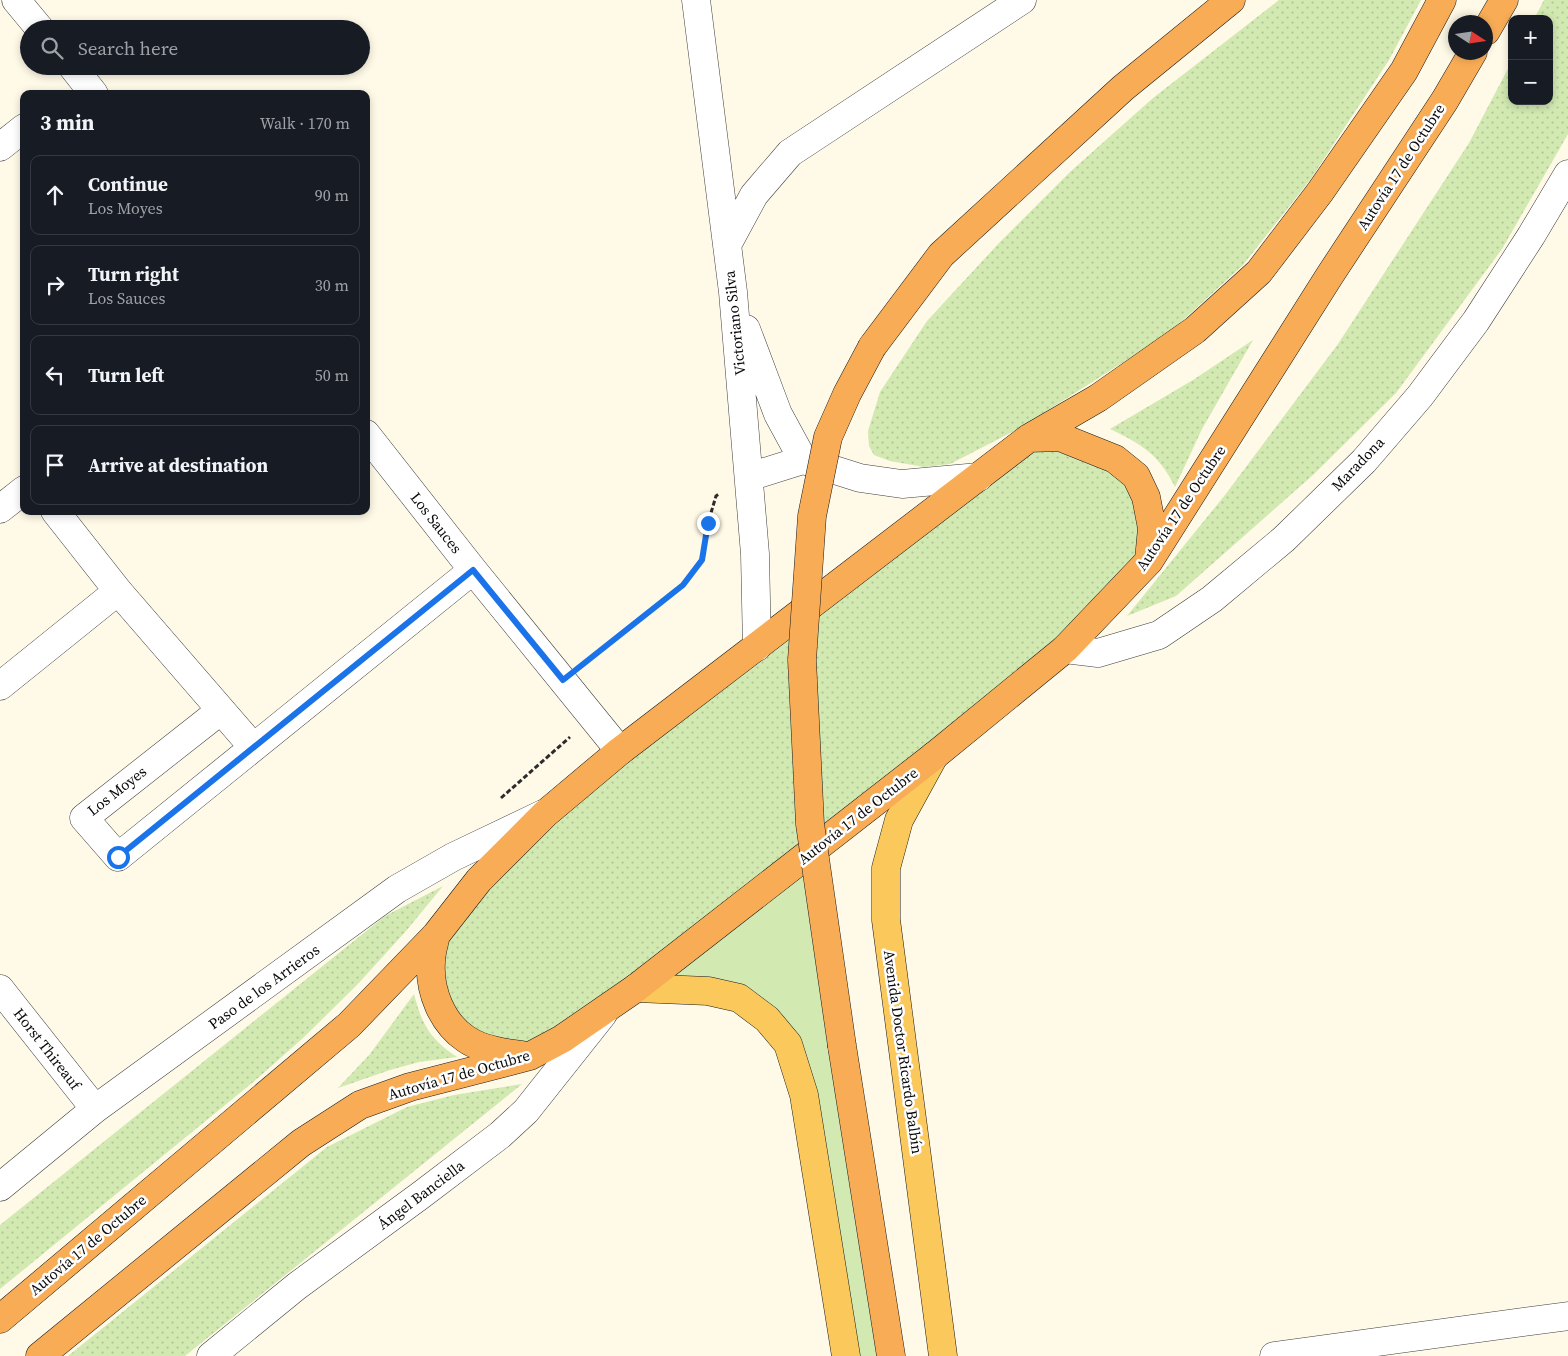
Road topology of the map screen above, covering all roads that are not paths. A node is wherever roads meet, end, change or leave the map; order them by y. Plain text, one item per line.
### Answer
1 (16, 0) edge
2 (696, 0) edge
3 (1022, 0) edge
4 (1231, 0) edge
5 (1442, 0) edge
6 (1504, 0) edge
7 (1493, 19) edge
8 (33, 20) edge
9 (1468, 60) edge
10 (20, 131) edge
11 (0, 147) edge
12 (1568, 174) edge
13 (727, 245) junction
14 (733, 292) junction
15 (1029, 438) junction
16 (370, 439) edge
17 (803, 460) junction
18 (749, 477) junction
19 (979, 477) junction
20 (20, 493) edge
21 (0, 509) edge
22 (58, 515) edge
23 (1149, 561) junction
24 (473, 570) junction
25 (118, 591) junction
26 (757, 647) junction
27 (1065, 649) junction
28 (0, 686) edge
29 (220, 711) junction
30 (253, 747) junction
31 (620, 751) junction
32 (934, 756) junction
33 (545, 814) junction
34 (436, 936) junction
35 (636, 988) junction
36 (0, 989) edge
37 (607, 1009) junction
38 (530, 1056) junction
39 (95, 1109) junction
40 (0, 1187) edge
41 (1568, 1316) edge
42 (0, 1319) edge
43 (40, 1356) edge
44 (211, 1356) edge
45 (846, 1356) edge
46 (891, 1356) edge
47 (943, 1356) edge
48 (1274, 1356) edge

1 - 8 street
2 - 13 street, Victoriano Silva
3 - 13 street
4 - 46 highway, bridge
5 - 15 highway, Autovía 17 de Octubre
6 - 7 highway
9 - 23 highway, Autovía 17 de Octubre
10 - 11 street
12 - 27 street, Maradona
13 - 14 street, Victoriano Silva
14 - 17 street
14 - 18 street, Victoriano Silva
15 - 19 highway, Autovía 17 de Octubre
15 - 23 highway
16 - 24 street, Los Sauces
17 - 18 street
17 - 19 street
18 - 26 street, Victoriano Silva
19 - 26 highway, Autovía 17 de Octubre
20 - 21 street
22 - 25 street
23 - 27 highway, Autovía 17 de Octubre
24 - 30 street, Los Moyes
24 - 31 street, Los Sauces
25 - 28 street
25 - 29 street
26 - 31 highway, Autovía 17 de Octubre
27 - 32 highway, Autovía 17 de Octubre
29 - 30 street
29 - 30 street, Los Moyes
31 - 33 highway, Autovía 17 de Octubre
32 - 35 highway, Autovía 17 de Octubre
32 - 47 main road, Avenida Doctor Ricardo Balbín
33 - 34 highway, Autovía 17 de Octubre
33 - 39 street, Paso de los Arrieros
34 - 38 highway
34 - 42 highway, Autovía 17 de Octubre
35 - 37 highway, Autovía 17 de Octubre
35 - 45 main road
36 - 39 street, Horst Thireauf
37 - 38 highway, Autovía 17 de Octubre
37 - 44 street, Ángel Banciella
38 - 43 highway, Autovía 17 de Octubre
39 - 40 street, Paso de los Arrieros
41 - 48 street

